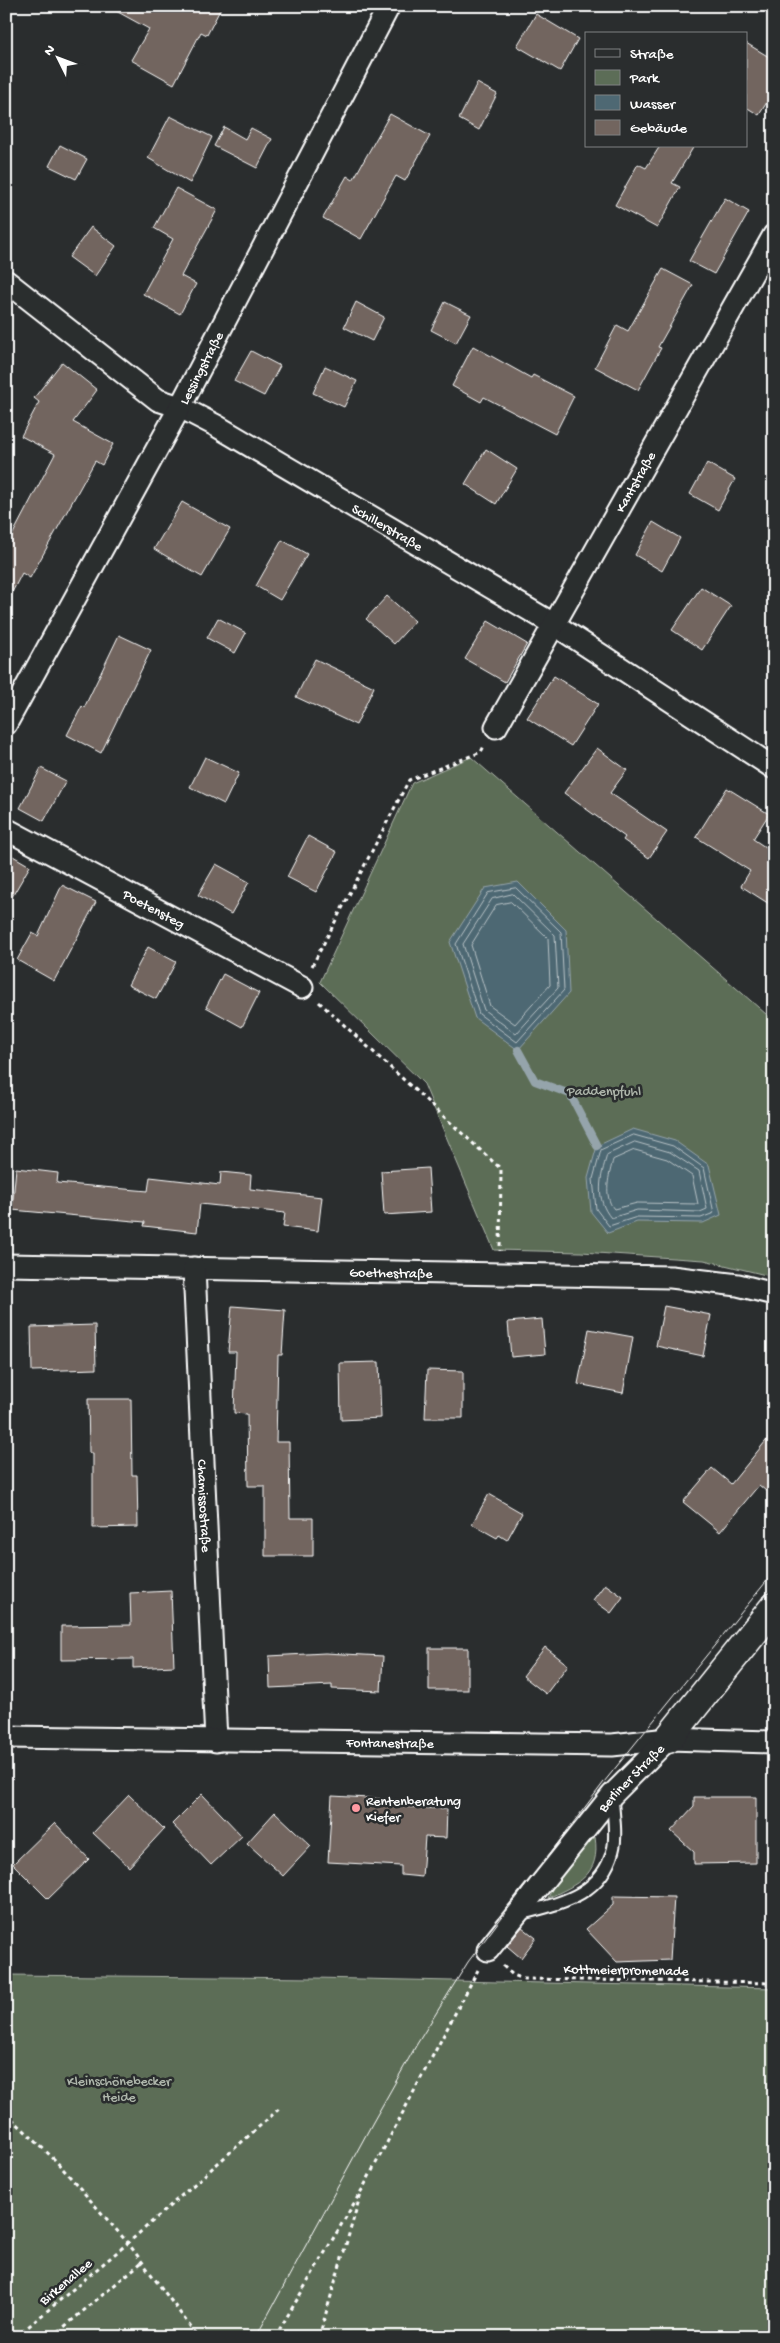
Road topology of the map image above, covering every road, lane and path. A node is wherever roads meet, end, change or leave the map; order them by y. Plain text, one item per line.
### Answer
1 (389, 6) edge
2 (774, 235) edge
3 (6, 282) edge
4 (180, 407) junction
5 (556, 625) junction
6 (6, 724) edge
7 (496, 728) joint
8 (774, 768) edge
9 (6, 829) edge
10 (302, 987) junction
11 (6, 1266) edge
12 (194, 1268) junction
13 (499, 1274) junction
14 (774, 1294) edge
15 (774, 1607) edge
16 (6, 1737) edge
17 (668, 1739) junction
18 (216, 1741) junction
19 (774, 1742) edge
20 (612, 1795) junction
21 (514, 1916) junction
22 (488, 1950) junction
23 (774, 1983) edge
24 (279, 2109) dead end
25 (6, 2113) edge
26 (363, 2188) junction
27 (128, 2243) junction
28 (142, 2262) junction
29 (16, 2337) edge
30 (52, 2337) edge
31 (198, 2337) edge
32 (275, 2337) edge
33 (319, 2337) edge

1 - 4 street, Lessingstraße
2 - 5 street, Kantstraße
3 - 4 street, Schillerstraße
4 - 5 street, Schillerstraße
4 - 6 street, Lessingstraße
5 - 7 street, Kantstraße
5 - 8 street, Schillerstraße
7 - 10 path
9 - 10 street, Poetensteg
10 - 13 path
11 - 12 street, Goethestraße
12 - 13 street, Goethestraße
12 - 18 street, Chamissostraße
13 - 14 street, Goethestraße
15 - 17 street, Berliner Straße
16 - 18 street, Fontanestraße
17 - 18 street, Fontanestraße
17 - 19 street, Fontanestraße
17 - 20 street, Berliner Straße
20 - 21 street, Berliner Straße
20 - 21 lane
21 - 22 street, Berliner Straße
22 - 23 path, Kottmeierpromenade
22 - 26 path
24 - 27 path, Birkenallee
25 - 27 path
26 - 32 path
26 - 33 path
27 - 28 path
27 - 29 path, Birkenallee
28 - 30 path
28 - 31 path

